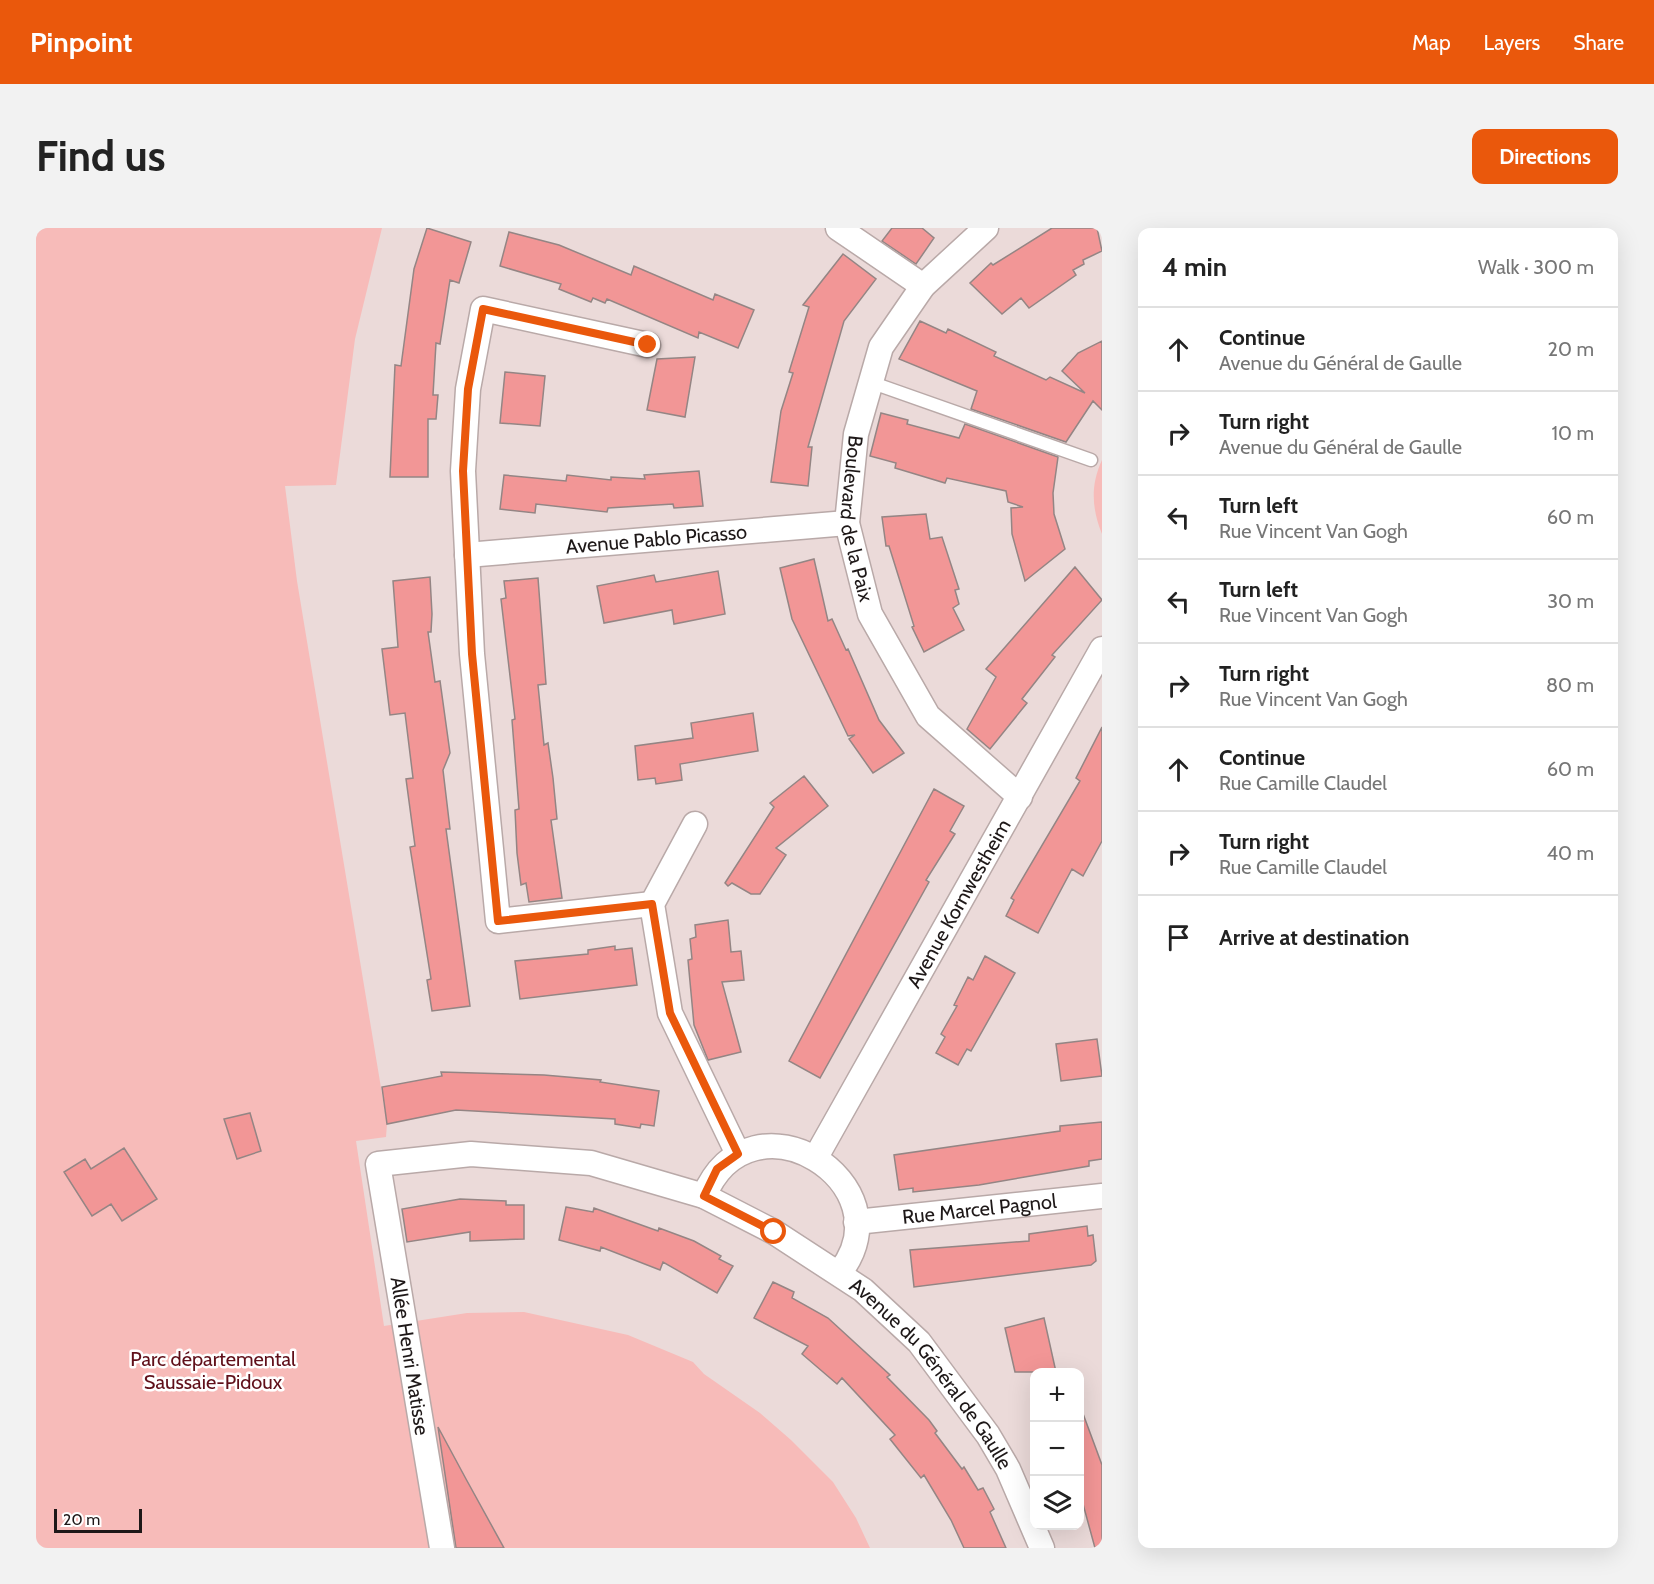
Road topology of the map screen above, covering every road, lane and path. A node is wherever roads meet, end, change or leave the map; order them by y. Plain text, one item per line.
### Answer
1 (838, 228) edge
2 (986, 228) edge
3 (922, 286) junction
4 (648, 345) dead end
5 (870, 382) junction
6 (1091, 460) dead end
7 (848, 523) junction
8 (467, 555) junction
9 (1102, 649) edge
10 (1020, 797) junction
11 (695, 824) dead end
12 (652, 904) junction
13 (738, 1154) junction
14 (816, 1156) junction
15 (378, 1164) joint
16 (704, 1196) junction
17 (1102, 1196) edge
18 (856, 1222) junction
19 (840, 1272) junction
20 (442, 1548) edge
21 (1042, 1548) edge

1 - 3 street
2 - 3 street, Boulevard de la Paix
3 - 5 street, Boulevard de la Paix
4 - 8 street
5 - 6 lane
5 - 7 street, Boulevard de la Paix
7 - 8 street, Avenue Pablo Picasso
7 - 10 street, Boulevard de la Paix
8 - 12 street
9 - 10 street, Avenue Kornwestheim
10 - 14 street, Avenue Kornwestheim
11 - 12 street
12 - 13 street
13 - 14 street
13 - 16 street
14 - 18 street, Avenue du Général de Gaulle
15 - 16 street, Avenue du Général de Gaulle
15 - 20 street, Allée Henri Matisse
16 - 19 street, Avenue du Général de Gaulle
17 - 18 street, Rue Marcel Pagnol
18 - 19 street, Avenue du Général de Gaulle
19 - 21 street, Avenue du Général de Gaulle

